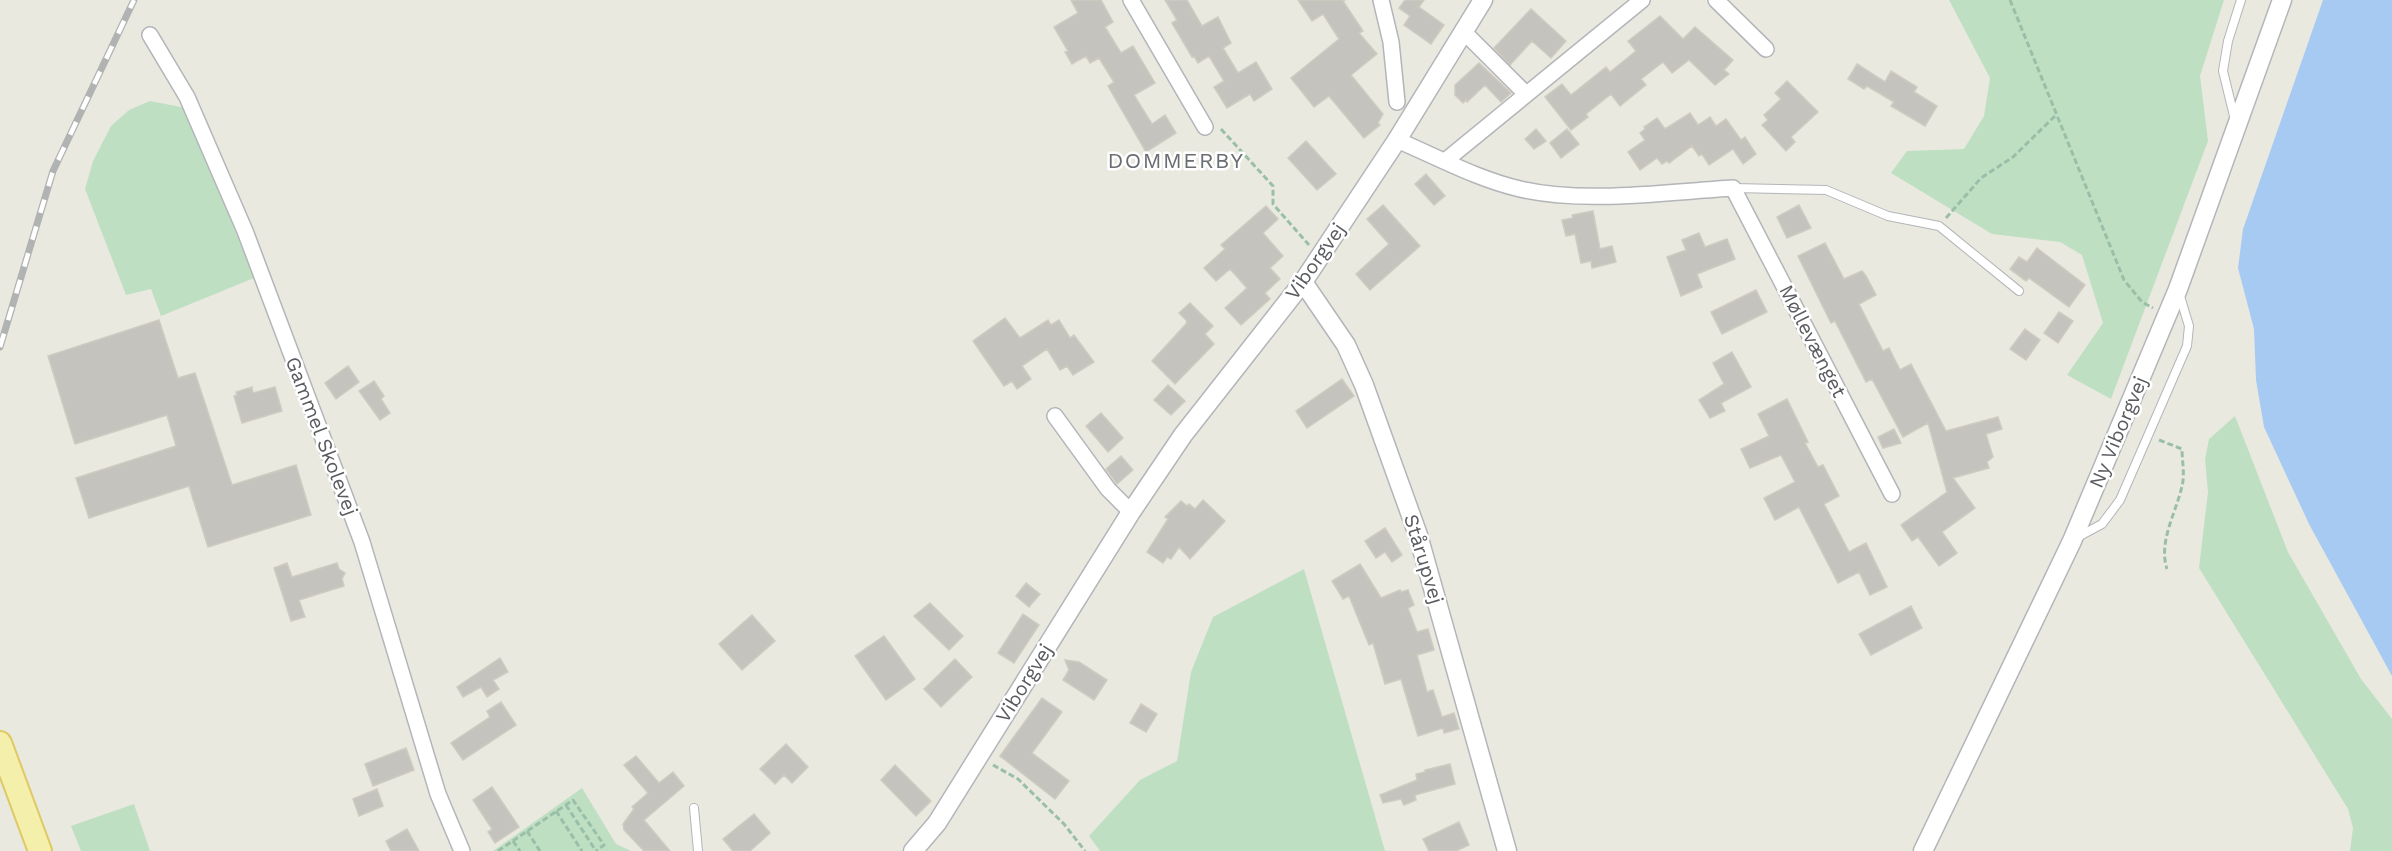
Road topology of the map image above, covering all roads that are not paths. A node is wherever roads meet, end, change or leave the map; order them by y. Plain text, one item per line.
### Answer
1 (1131, 0) edge
2 (1381, 0) edge
3 (1483, 0) edge
4 (1642, 0) edge
5 (1716, 0) edge
6 (2241, 0) edge
7 (2282, 0) edge
8 (1463, 31) junction
9 (150, 35) dead end
10 (1766, 49) dead end
11 (1526, 94) junction
12 (1397, 102) dead end
13 (1205, 127) road end
14 (2237, 127) junction
15 (1397, 140) junction
16 (1445, 161) junction
17 (1733, 188) junction
18 (1303, 282) junction
19 (2178, 289) junction
20 (2019, 291) dead end
21 (1055, 416) dead end
22 (1892, 494) dead end
23 (1131, 512) junction
24 (2072, 541) junction
25 (0, 742) edge
26 (694, 808) dead end
27 (40, 851) edge
28 (462, 851) edge
29 (698, 851) edge
30 (913, 851) edge
31 (1507, 851) edge
32 (1923, 851) edge

1 - 13 street
2 - 12 street
3 - 8 street, Viborgvej
4 - 11 street
5 - 10 street
6 - 14 lane
7 - 14 street, Ny Viborgvej
8 - 11 street
8 - 15 street, Viborgvej
9 - 28 street, Gammel Skolevej
11 - 16 street
14 - 19 street, Ny Viborgvej
15 - 16 street
15 - 18 street, Viborgvej
16 - 17 street
17 - 20 lane
17 - 22 street, Møllevænget
18 - 23 street, Viborgvej
18 - 31 street, Stårupvej
19 - 24 street, Ny Viborgvej
19 - 24 lane
21 - 23 street
23 - 30 street, Viborgvej
24 - 32 street, Ny Viborgvej
25 - 27 main road
26 - 29 lane

